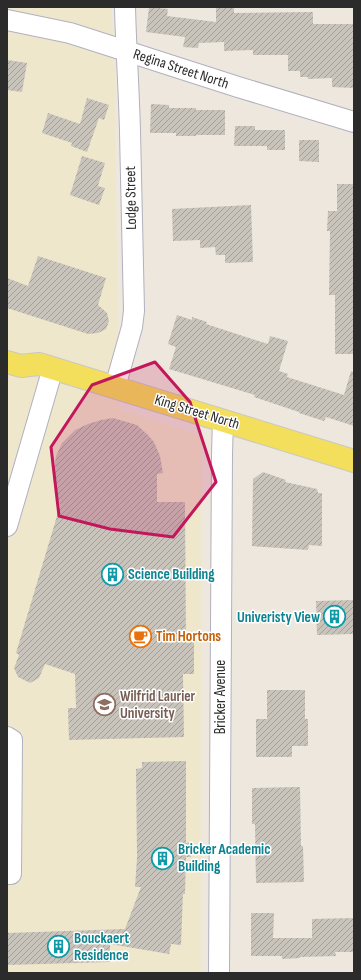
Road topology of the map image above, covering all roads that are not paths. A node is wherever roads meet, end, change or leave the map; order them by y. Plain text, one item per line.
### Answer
1 (125, 7) edge
2 (7, 20) edge
3 (126, 51) junction
4 (354, 122) edge
5 (7, 346) edge
6 (7, 362) edge
7 (46, 366) junction
8 (115, 387) junction
9 (222, 420) junction
10 (354, 461) edge
11 (7, 526) edge
12 (7, 737) edge
13 (7, 874) edge
14 (219, 973) edge

1 - 3 street, Lodge Street
2 - 3 street, Regina Street North
3 - 4 street, Regina Street North
3 - 8 street, Lodge Street
5 - 7 main road, King Street North
6 - 7 main road, King Street North
7 - 8 main road, King Street North
7 - 11 street
8 - 9 main road, King Street North
9 - 10 main road, King Street North
9 - 14 street, Bricker Avenue
12 - 13 street

